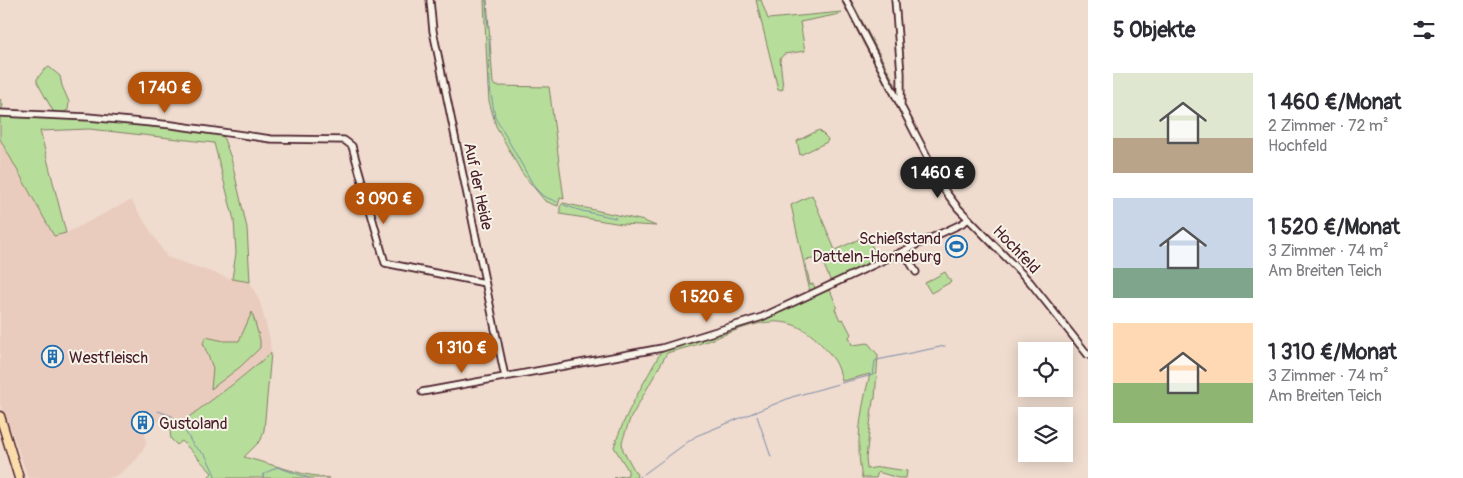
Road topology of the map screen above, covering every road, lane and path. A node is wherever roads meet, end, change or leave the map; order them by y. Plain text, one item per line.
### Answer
1 (430, 0) edge
2 (846, 0) edge
3 (895, 0) edge
4 (901, 108) junction
5 (0, 113) edge
6 (969, 219) junction
7 (903, 251) junction
8 (916, 272) dead end
9 (485, 282) junction
10 (1088, 355) edge
11 (505, 377) junction
12 (422, 392) dead end
13 (0, 416) edge
14 (20, 478) edge

1 - 9 street, Auf der Heide
2 - 4 street, Hochfeld
3 - 4 street
4 - 6 street, Hochfeld
5 - 9 street
6 - 7 street
6 - 10 street, Hochfeld
7 - 8 street
7 - 11 street
9 - 11 street, Auf der Heide
11 - 12 street
13 - 14 main road

